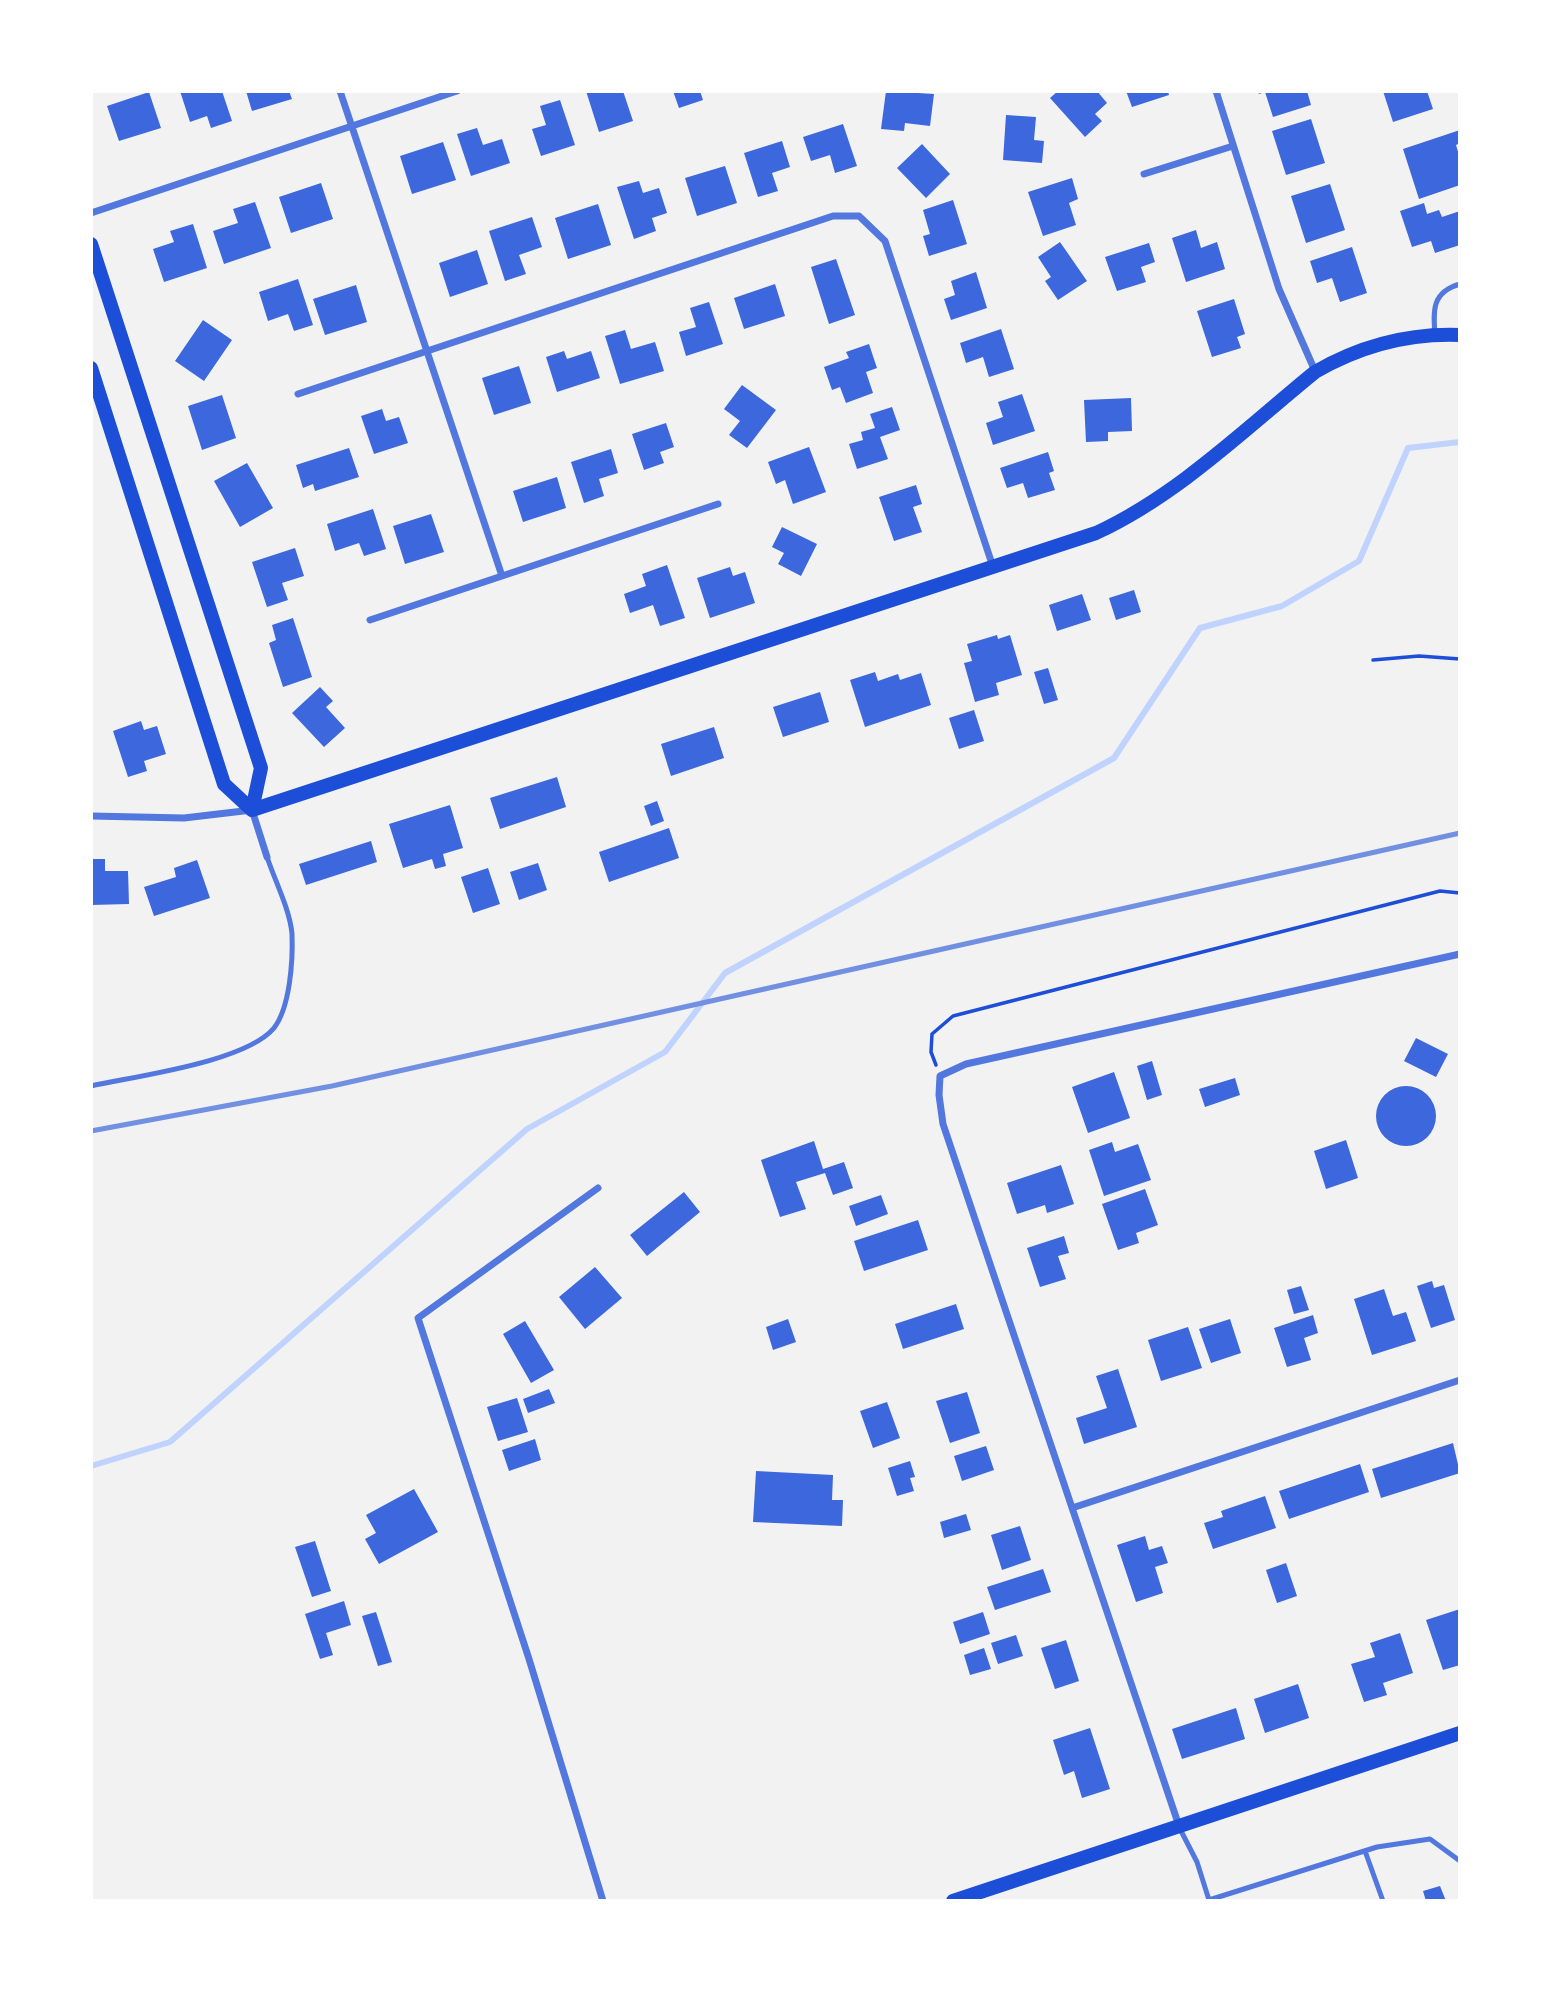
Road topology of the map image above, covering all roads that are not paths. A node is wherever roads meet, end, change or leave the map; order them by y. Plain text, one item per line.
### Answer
1 (340, 91) edge
2 (457, 91) edge
3 (1216, 91) edge
4 (352, 126) junction
5 (1233, 146) junction
6 (1144, 174) dead end
7 (91, 213) edge
8 (91, 244) edge
9 (1460, 284) edge
10 (1435, 335) junction
11 (1460, 335) edge
12 (427, 351) junction
13 (91, 368) edge
14 (1315, 372) junction
15 (298, 394) dead end
16 (718, 504) dead end
17 (993, 568) junction
18 (502, 576) junction
19 (370, 620) dead end
20 (252, 810) junction
21 (91, 816) edge
22 (267, 857) joint
23 (1460, 954) edge
24 (91, 1086) edge
25 (598, 1188) dead end
26 (1460, 1380) edge
27 (1072, 1508) junction
28 (1460, 1733) edge
29 (1179, 1827) junction
30 (1365, 1850) junction
31 (1460, 1861) edge
32 (1209, 1900) edge
33 (603, 1901) edge
34 (953, 1901) edge
35 (1382, 1901) edge

1 - 4 street
2 - 4 street
3 - 5 street
4 - 7 street
4 - 12 street
5 - 6 street
5 - 14 street
8 - 20 main road
9 - 10 lane
10 - 11 main road
10 - 14 main road
12 - 15 street
12 - 17 street
12 - 18 street
13 - 20 main road
14 - 17 main road
16 - 18 street
17 - 20 main road
18 - 19 street
20 - 21 street
20 - 22 street
22 - 24 lane
23 - 27 street
25 - 33 street
26 - 27 street
27 - 29 street
28 - 29 main road
29 - 32 lane
29 - 34 main road
30 - 31 lane
30 - 32 lane
30 - 35 lane

